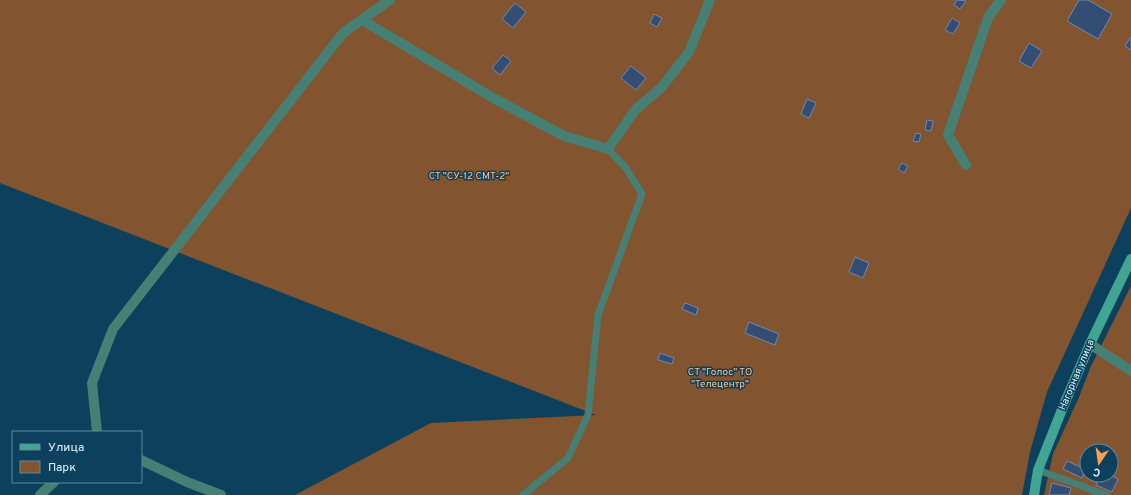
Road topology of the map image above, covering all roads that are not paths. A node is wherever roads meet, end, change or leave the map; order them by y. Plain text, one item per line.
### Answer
1 (390, 0) edge
2 (710, 0) edge
3 (1001, 0) edge
4 (362, 20) junction
5 (608, 149) junction
6 (966, 165) dead end
7 (1131, 259) edge
8 (1090, 344) junction
9 (1131, 371) edge
10 (97, 431) edge
11 (142, 460) edge
12 (1038, 470) junction
13 (53, 483) edge
14 (40, 495) edge
15 (221, 495) edge
16 (523, 495) edge
17 (1034, 495) edge
18 (1106, 495) edge

1 - 4 street
2 - 5 street
3 - 6 street
4 - 5 street
4 - 10 street
5 - 16 lane
7 - 8 street, Нагорная улица
8 - 9 street
8 - 12 street, Нагорная улица
11 - 15 street
12 - 17 street, Нагорная улица
12 - 18 lane
13 - 14 street

